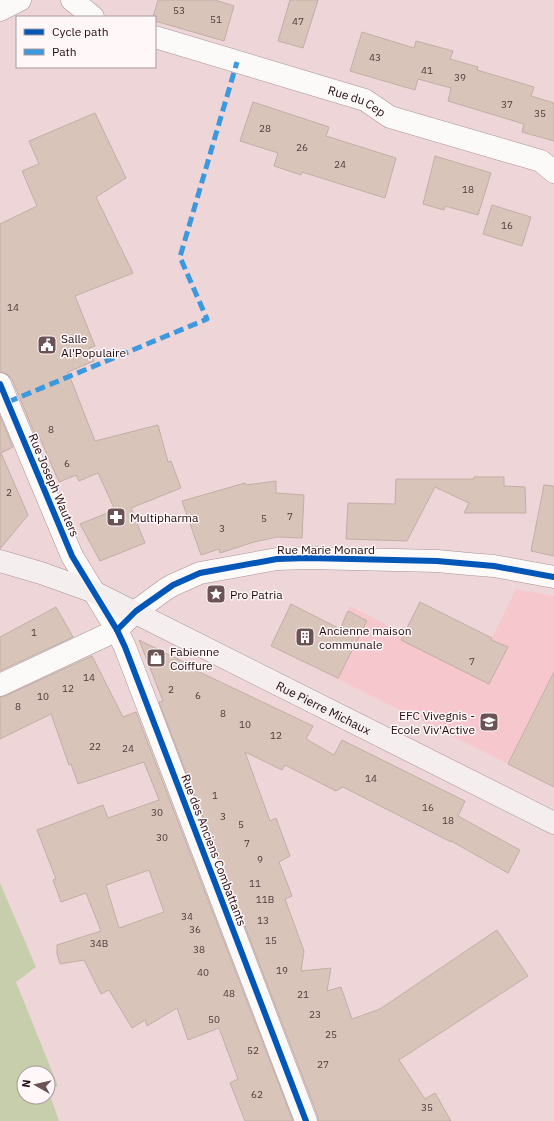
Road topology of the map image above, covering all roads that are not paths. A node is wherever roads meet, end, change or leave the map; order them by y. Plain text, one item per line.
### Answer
1 (20, 0) edge
2 (72, 0) edge
3 (0, 10) edge
4 (92, 16) edge
5 (156, 37) edge
6 (554, 172) edge
7 (0, 384) edge
8 (0, 561) edge
9 (554, 577) edge
10 (94, 592) junction
11 (136, 612) junction
12 (117, 630) junction
13 (0, 685) edge
14 (554, 823) edge
15 (306, 1121) edge

1 - 3 street
2 - 4 street
5 - 6 street, Rue du Cep
7 - 10 street, Rue Joseph Wauters
8 - 10 main road, Rue Pierre Michaux
9 - 11 street, Rue Marie Monard
10 - 11 main road, Rue Pierre Michaux
10 - 12 street, Rue des Anciens Combattants
11 - 12 street, Rue Marie Monard
11 - 14 main road, Rue Pierre Michaux
12 - 13 street
12 - 15 street, Rue des Anciens Combattants

